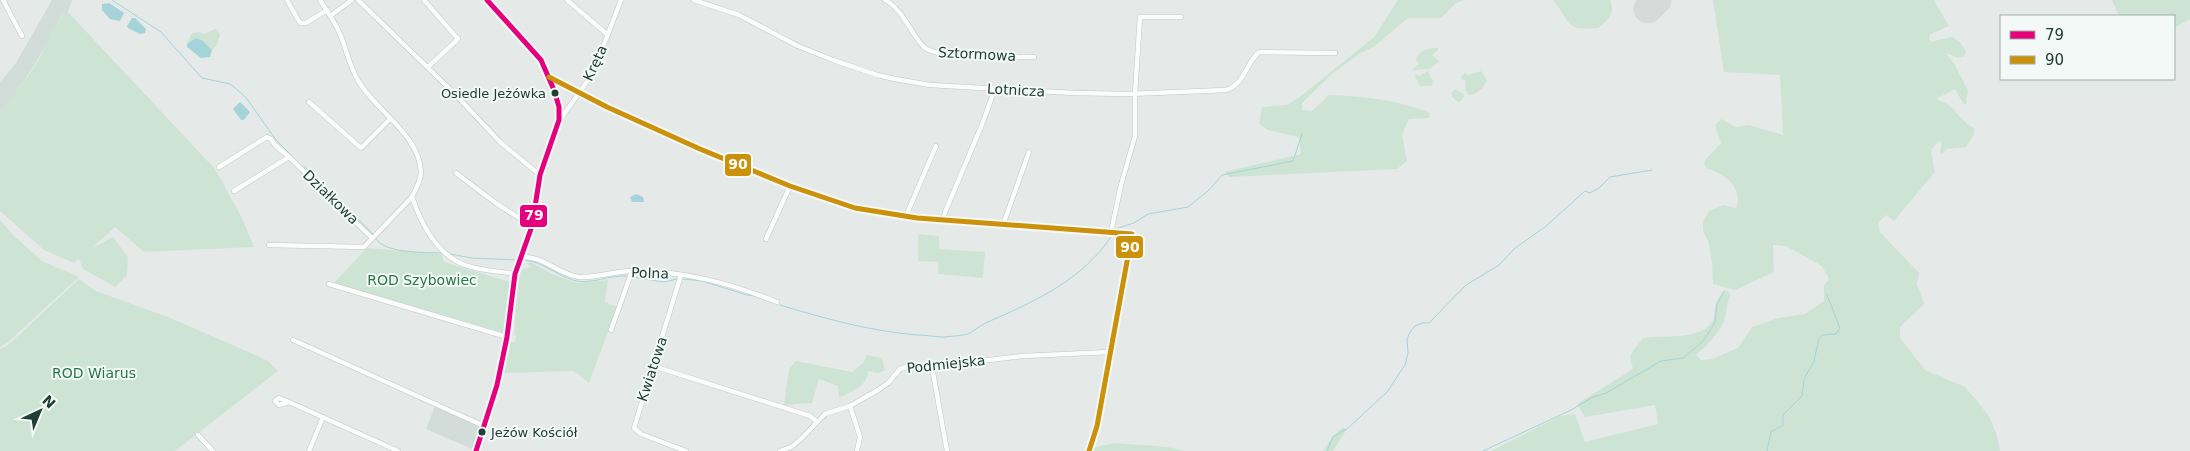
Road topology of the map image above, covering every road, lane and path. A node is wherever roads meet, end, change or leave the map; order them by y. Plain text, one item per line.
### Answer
1 (3, 0) edge
2 (287, 0) edge
3 (320, 0) edge
4 (352, 0) edge
5 (358, 0) edge
6 (424, 0) edge
7 (486, 0) edge
8 (567, 0) edge
9 (621, 0) edge
10 (694, 0) edge
11 (885, 0) edge
12 (327, 10) junction
13 (330, 16) junction
14 (1181, 17) dead end
15 (608, 35) junction
16 (22, 36) dead end
17 (1335, 53) dead end
18 (1034, 58) dead end
19 (428, 67) junction
20 (549, 76) junction
21 (995, 89) junction
22 (581, 92) junction
23 (1135, 94) junction
24 (309, 102) dead end
25 (390, 119) junction
26 (559, 120) junction
27 (936, 146) dead end
28 (1029, 152) dead end
29 (289, 158) junction
30 (219, 166) dead end
31 (456, 173) dead end
32 (540, 175) junction
33 (790, 186) junction
34 (234, 191) dead end
35 (412, 197) junction
36 (906, 216) junction
37 (943, 220) junction
38 (1003, 225) junction
39 (532, 226) junction
40 (1111, 232) junction
41 (374, 236) junction
42 (766, 239) dead end
43 (269, 245) dead end
44 (522, 258) junction
45 (632, 271) junction
46 (515, 274) junction
47 (681, 275) junction
48 (329, 284) dead end
49 (777, 302) dead end
50 (611, 330) dead end
51 (508, 337) junction
52 (293, 340) dead end
53 (1110, 352) junction
54 (653, 366) junction
55 (932, 367) junction
56 (288, 402) dead end
57 (850, 406) junction
58 (323, 417) junction
59 (817, 422) junction
60 (484, 426) junction
61 (198, 434) dead end
62 (213, 451) edge
63 (309, 451) edge
64 (398, 451) edge
65 (477, 451) edge
66 (686, 451) edge
67 (780, 451) edge
68 (857, 451) edge
69 (947, 451) edge
70 (1089, 451) edge

1 - 16 street
2 - 12 street
3 - 12 street
4 - 13 street
5 - 19 street
6 - 19 street
7 - 20 street
8 - 15 street
9 - 15 street, Kręta
10 - 21 street, Lotnicza
11 - 18 street, Sztormowa
12 - 13 street
13 - 25 street
14 - 23 street
15 - 22 street, Kręta
17 - 23 street, Lotnicza
19 - 32 street
20 - 22 street
20 - 26 street
21 - 23 street, Lotnicza
21 - 37 street
22 - 26 street, Kręta
22 - 33 street
23 - 40 street
24 - 25 street
25 - 35 street
26 - 32 street
27 - 36 street
28 - 38 street
29 - 30 street, Działkowa
29 - 34 street
29 - 41 street, Działkowa
31 - 39 street
32 - 39 street
33 - 36 street
33 - 42 street
35 - 41 street, Działkowa
35 - 46 street
36 - 37 street
37 - 38 street
38 - 40 street
39 - 44 street
40 - 53 street
41 - 43 street, Działkowa
44 - 45 street, Polna
44 - 46 street
45 - 47 street, Polna
45 - 50 street
46 - 51 street
47 - 49 street, Polna
47 - 54 street, Kwiatowa
48 - 51 street
51 - 60 street
52 - 60 street
53 - 55 street, Podmiejska
53 - 70 street
54 - 59 street
54 - 66 street, Kwiatowa
55 - 57 street, Podmiejska
55 - 69 street
56 - 58 street
57 - 59 street, Podmiejska
57 - 68 street
58 - 63 street
58 - 64 street
59 - 67 street, Podmiejska
60 - 65 street
61 - 62 street

